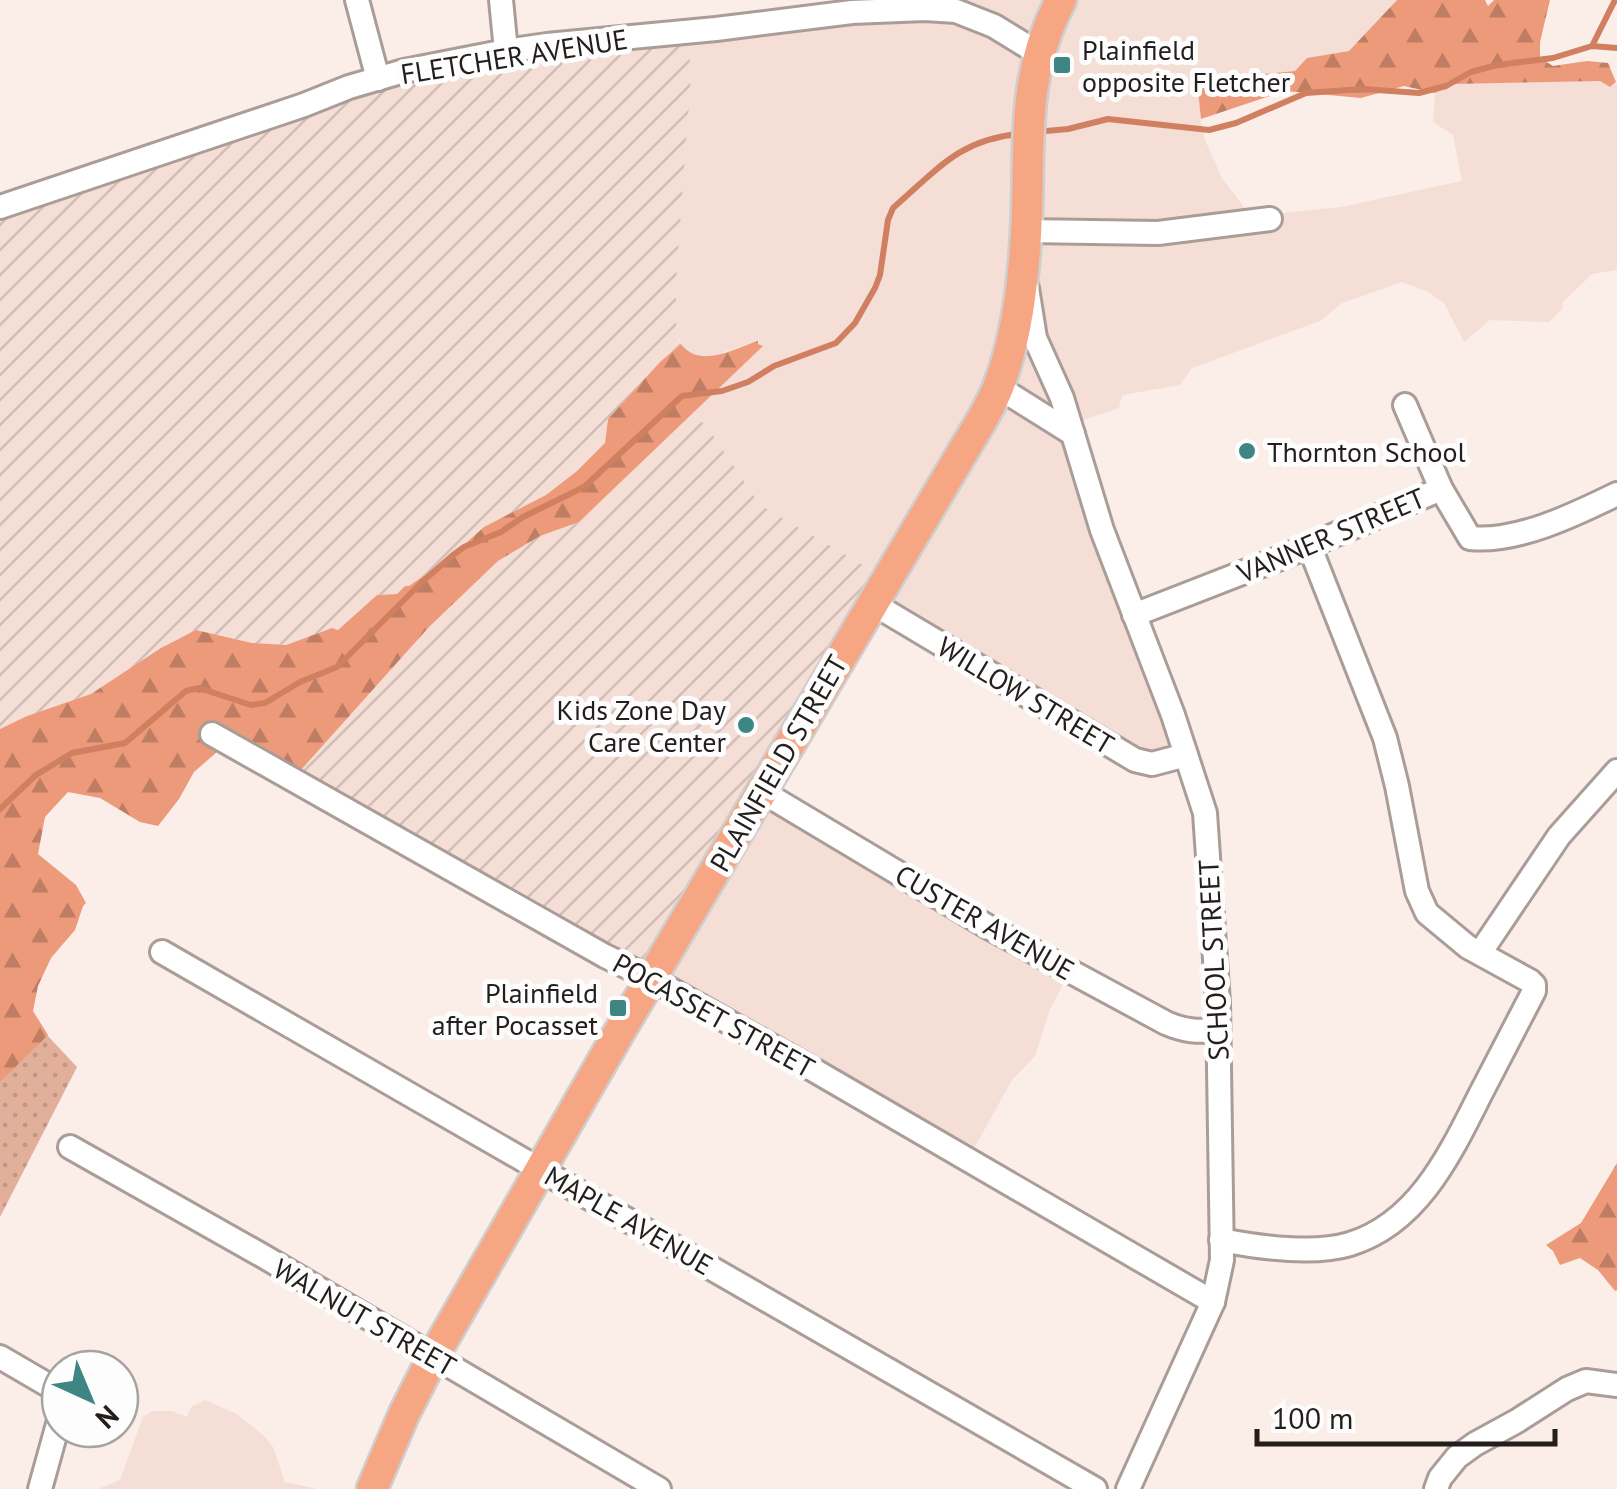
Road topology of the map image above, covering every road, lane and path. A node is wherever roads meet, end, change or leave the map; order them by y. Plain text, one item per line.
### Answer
1 (357, 0) edge
2 (502, 0) edge
3 (1061, 0) edge
4 (851, 6) edge
5 (506, 51) junction
6 (1038, 53) junction
7 (378, 78) junction
8 (0, 207) edge
9 (1270, 219) dead end
10 (1026, 231) junction
11 (1024, 265) junction
12 (998, 387) junction
13 (1404, 405) dead end
14 (1072, 434) junction
15 (1441, 489) junction
16 (1617, 494) edge
17 (1308, 545) junction
18 (872, 604) junction
19 (1134, 615) junction
20 (212, 734) dead end
21 (1186, 755) junction
22 (1617, 771) edge
23 (761, 791) junction
24 (162, 952) dead end
25 (1480, 953) junction
26 (650, 978) junction
27 (1217, 1030) junction
28 (70, 1147) dead end
29 (540, 1169) junction
30 (1221, 1240) junction
31 (1213, 1302) junction
32 (433, 1357) junction
33 (0, 1358) edge
34 (40, 1381) edge
35 (1617, 1385) edge
36 (51, 1449) edge
37 (40, 1489) edge
38 (372, 1489) edge
39 (659, 1489) edge
40 (1095, 1489) edge
41 (1128, 1489) edge
42 (1436, 1489) edge

1 - 7 street
2 - 5 street
3 - 6 main road, PLAINFIELD STREET
4 - 5 street, FLETCHER AVENUE
4 - 6 street, FLETCHER AVENUE
5 - 7 street, FLETCHER AVENUE
6 - 10 main road, PLAINFIELD STREET
7 - 8 street, FLETCHER AVENUE
9 - 10 street
10 - 11 main road, PLAINFIELD STREET
11 - 12 main road, PLAINFIELD STREET
11 - 14 street, SCHOOL STREET
12 - 14 street
12 - 18 main road, PLAINFIELD STREET
13 - 15 street
14 - 19 street, SCHOOL STREET
15 - 16 street, VANNER STREET
15 - 17 street, VANNER STREET
17 - 19 street, VANNER STREET
17 - 25 street
18 - 21 street, WILLOW STREET
18 - 23 main road, PLAINFIELD STREET
19 - 21 street, SCHOOL STREET
20 - 26 street, POCASSET STREET
21 - 27 street, SCHOOL STREET
22 - 25 street
23 - 26 main road, PLAINFIELD STREET
23 - 27 street, CUSTER AVENUE
24 - 29 street, MAPLE AVENUE
25 - 30 street
26 - 29 main road, PLAINFIELD STREET
26 - 31 street, POCASSET STREET
27 - 30 street, SCHOOL STREET
28 - 32 street, WALNUT STREET
29 - 32 main road, PLAINFIELD STREET
29 - 40 street, MAPLE AVENUE
30 - 31 street, SCHOOL STREET
31 - 41 street, SCHOOL STREET
32 - 38 main road, PLAINFIELD STREET
32 - 39 street, WALNUT STREET
33 - 34 street
35 - 42 street
36 - 37 street

